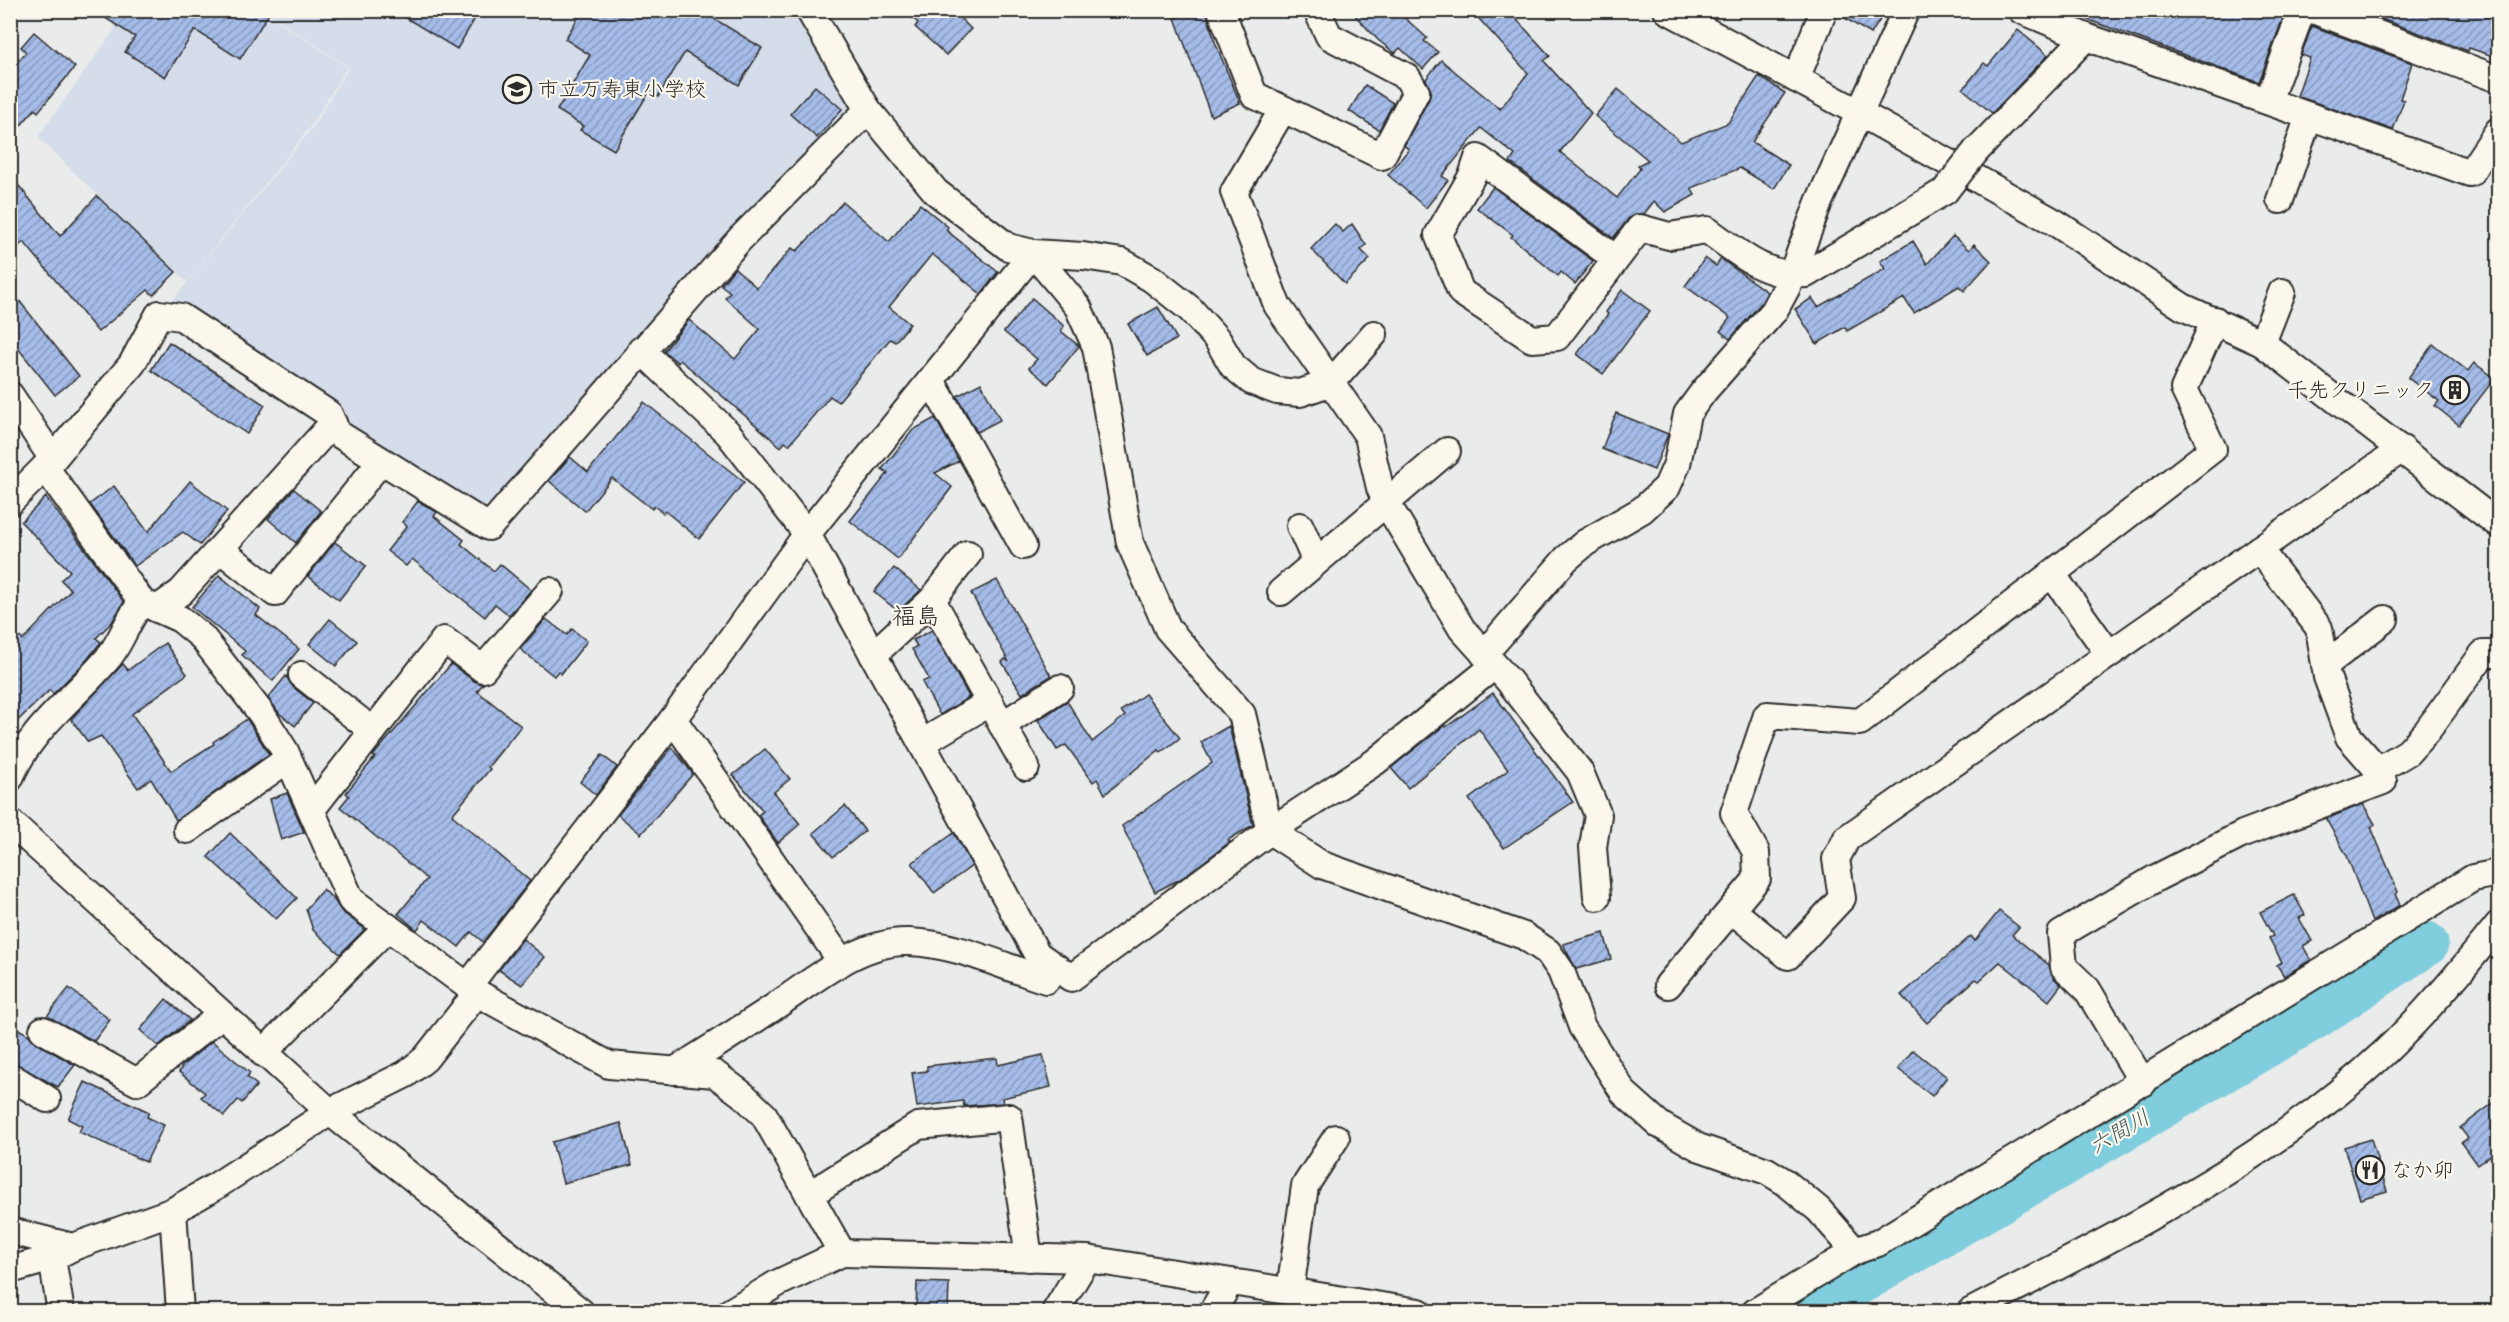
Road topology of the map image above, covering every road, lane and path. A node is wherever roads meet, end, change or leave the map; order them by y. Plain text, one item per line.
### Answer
1 (809, 10) edge
2 (1221, 10) edge
3 (1317, 10) edge
4 (1824, 10) edge
5 (1906, 10) edge
6 (2021, 10) edge
7 (2302, 10) edge
8 (2313, 10) edge
9 (1668, 11) edge
10 (2086, 37) junction
11 (1796, 79) junction
12 (2499, 79) edge
13 (2268, 101) junction
14 (1282, 109) junction
15 (868, 110) junction
16 (1858, 112) junction
17 (2309, 116) junction
18 (2499, 131) edge
19 (2280, 200) dead end
20 (1033, 253) junction
21 (1616, 259) junction
22 (1792, 275) junction
23 (2282, 292) dead end
24 (2215, 321) junction
25 (1374, 334) dead end
26 (2262, 343) junction
27 (641, 350) junction
28 (931, 380) junction
29 (1332, 382) junction
30 (10, 395) edge
31 (333, 423) junction
32 (2402, 449) junction
33 (1448, 451) dead end
34 (381, 460) junction
35 (49, 463) junction
36 (1386, 501) junction
37 (10, 502) edge
38 (2499, 525) edge
39 (1300, 526) dead end
40 (807, 534) junction
41 (1023, 546) dead end
42 (220, 549) junction
43 (2259, 549) junction
44 (968, 554) dead end
45 (1316, 562) junction
46 (2052, 574) junction
47 (550, 591) dead end
48 (1281, 592) dead end
49 (932, 600) junction
50 (149, 605) junction
51 (2385, 619) dead end
52 (2109, 654) junction
53 (2499, 654) edge
54 (873, 655) junction
55 (1489, 660) junction
56 (2325, 665) junction
57 (302, 675) dead end
58 (1060, 688) dead end
59 (990, 702) junction
60 (673, 719) junction
61 (1002, 725) junction
62 (373, 731) junction
63 (922, 743) junction
64 (288, 759) junction
65 (1026, 767) dead end
66 (2378, 770) junction
67 (10, 778) edge
68 (312, 809) junction
69 (10, 822) edge
70 (187, 830) dead end
71 (1270, 831) junction
72 (2499, 873) edge
73 (1597, 897) dead end
74 (1733, 911) junction
75 (2499, 925) edge
76 (388, 927) junction
77 (842, 962) junction
78 (1056, 968) junction
79 (1668, 985) dead end
80 (472, 989) junction
81 (221, 1015) junction
82 (43, 1030) dead end
83 (262, 1053) junction
84 (674, 1071) junction
85 (10, 1076) edge
86 (2143, 1083) junction
87 (47, 1099) dead end
88 (330, 1112) junction
89 (1336, 1138) dead end
90 (809, 1196) junction
91 (173, 1211) junction
92 (10, 1231) edge
93 (1855, 1251) junction
94 (62, 1252) junction
95 (842, 1253) junction
96 (1029, 1258) junction
97 (1087, 1259) junction
98 (10, 1270) edge
99 (1230, 1282) junction
100 (1293, 1298) edge
101 (61, 1311) edge
102 (180, 1311) edge
103 (581, 1311) edge
104 (730, 1311) edge
105 (1054, 1311) edge
106 (1212, 1311) edge
107 (1419, 1311) edge
108 (1755, 1311) edge
109 (1970, 1311) edge

1 - 15 street
2 - 14 street
3 - 14 street
4 - 11 street
5 - 16 street
6 - 10 street
7 - 13 street
8 - 12 street
9 - 11 street
10 - 13 street
10 - 22 street, bridge
11 - 16 street
13 - 17 street
14 - 29 street
15 - 20 street
15 - 27 street
16 - 22 street
16 - 24 street
17 - 18 street
17 - 19 street
20 - 28 street
20 - 29 street
20 - 71 street
21 - 21 street
21 - 22 street
22 - 55 street
23 - 26 street
24 - 26 street
24 - 46 street
25 - 29 street
26 - 32 street
27 - 34 street
27 - 40 street
28 - 40 street
28 - 41 street
29 - 36 street
30 - 35 street
31 - 34 street
31 - 35 street
31 - 42 street
32 - 38 street
32 - 43 street
33 - 36 street
34 - 42 street
35 - 37 street
35 - 50 street
36 - 45 street
36 - 55 street
39 - 45 street
40 - 54 street
40 - 60 street
42 - 50 street
43 - 52 street
43 - 56 street
44 - 49 street
45 - 48 street
46 - 52 street
46 - 74 street
47 - 62 street
49 - 54 street
49 - 59 street
50 - 64 street
50 - 67 street
51 - 56 street
52 - 74 street
53 - 66 street
54 - 63 street
55 - 71 street
55 - 73 street
56 - 66 street
57 - 62 street
58 - 61 street
59 - 61 street
59 - 63 street
60 - 77 street
60 - 80 street
61 - 65 street
62 - 68 street
63 - 78 street
64 - 68 street
64 - 70 street
66 - 86 street
68 - 76 street
69 - 81 street
71 - 78 street
71 - 93 street
72 - 86 street
74 - 79 street
75 - 109 street
76 - 80 street
76 - 83 street
77 - 78 street
77 - 84 street
80 - 84 street
80 - 88 street
81 - 82 street
81 - 83 street
83 - 88 street
84 - 90 street
85 - 87 street
86 - 93 street
88 - 91 street
88 - 103 street
89 - 100 street
90 - 95 street
90 - 96 street
91 - 94 street
91 - 102 street
92 - 94 street
93 - 108 street
94 - 98 street
94 - 101 street
95 - 96 street
95 - 104 street
96 - 97 street
97 - 99 street
97 - 105 street
99 - 100 street
99 - 106 street
100 - 107 street

